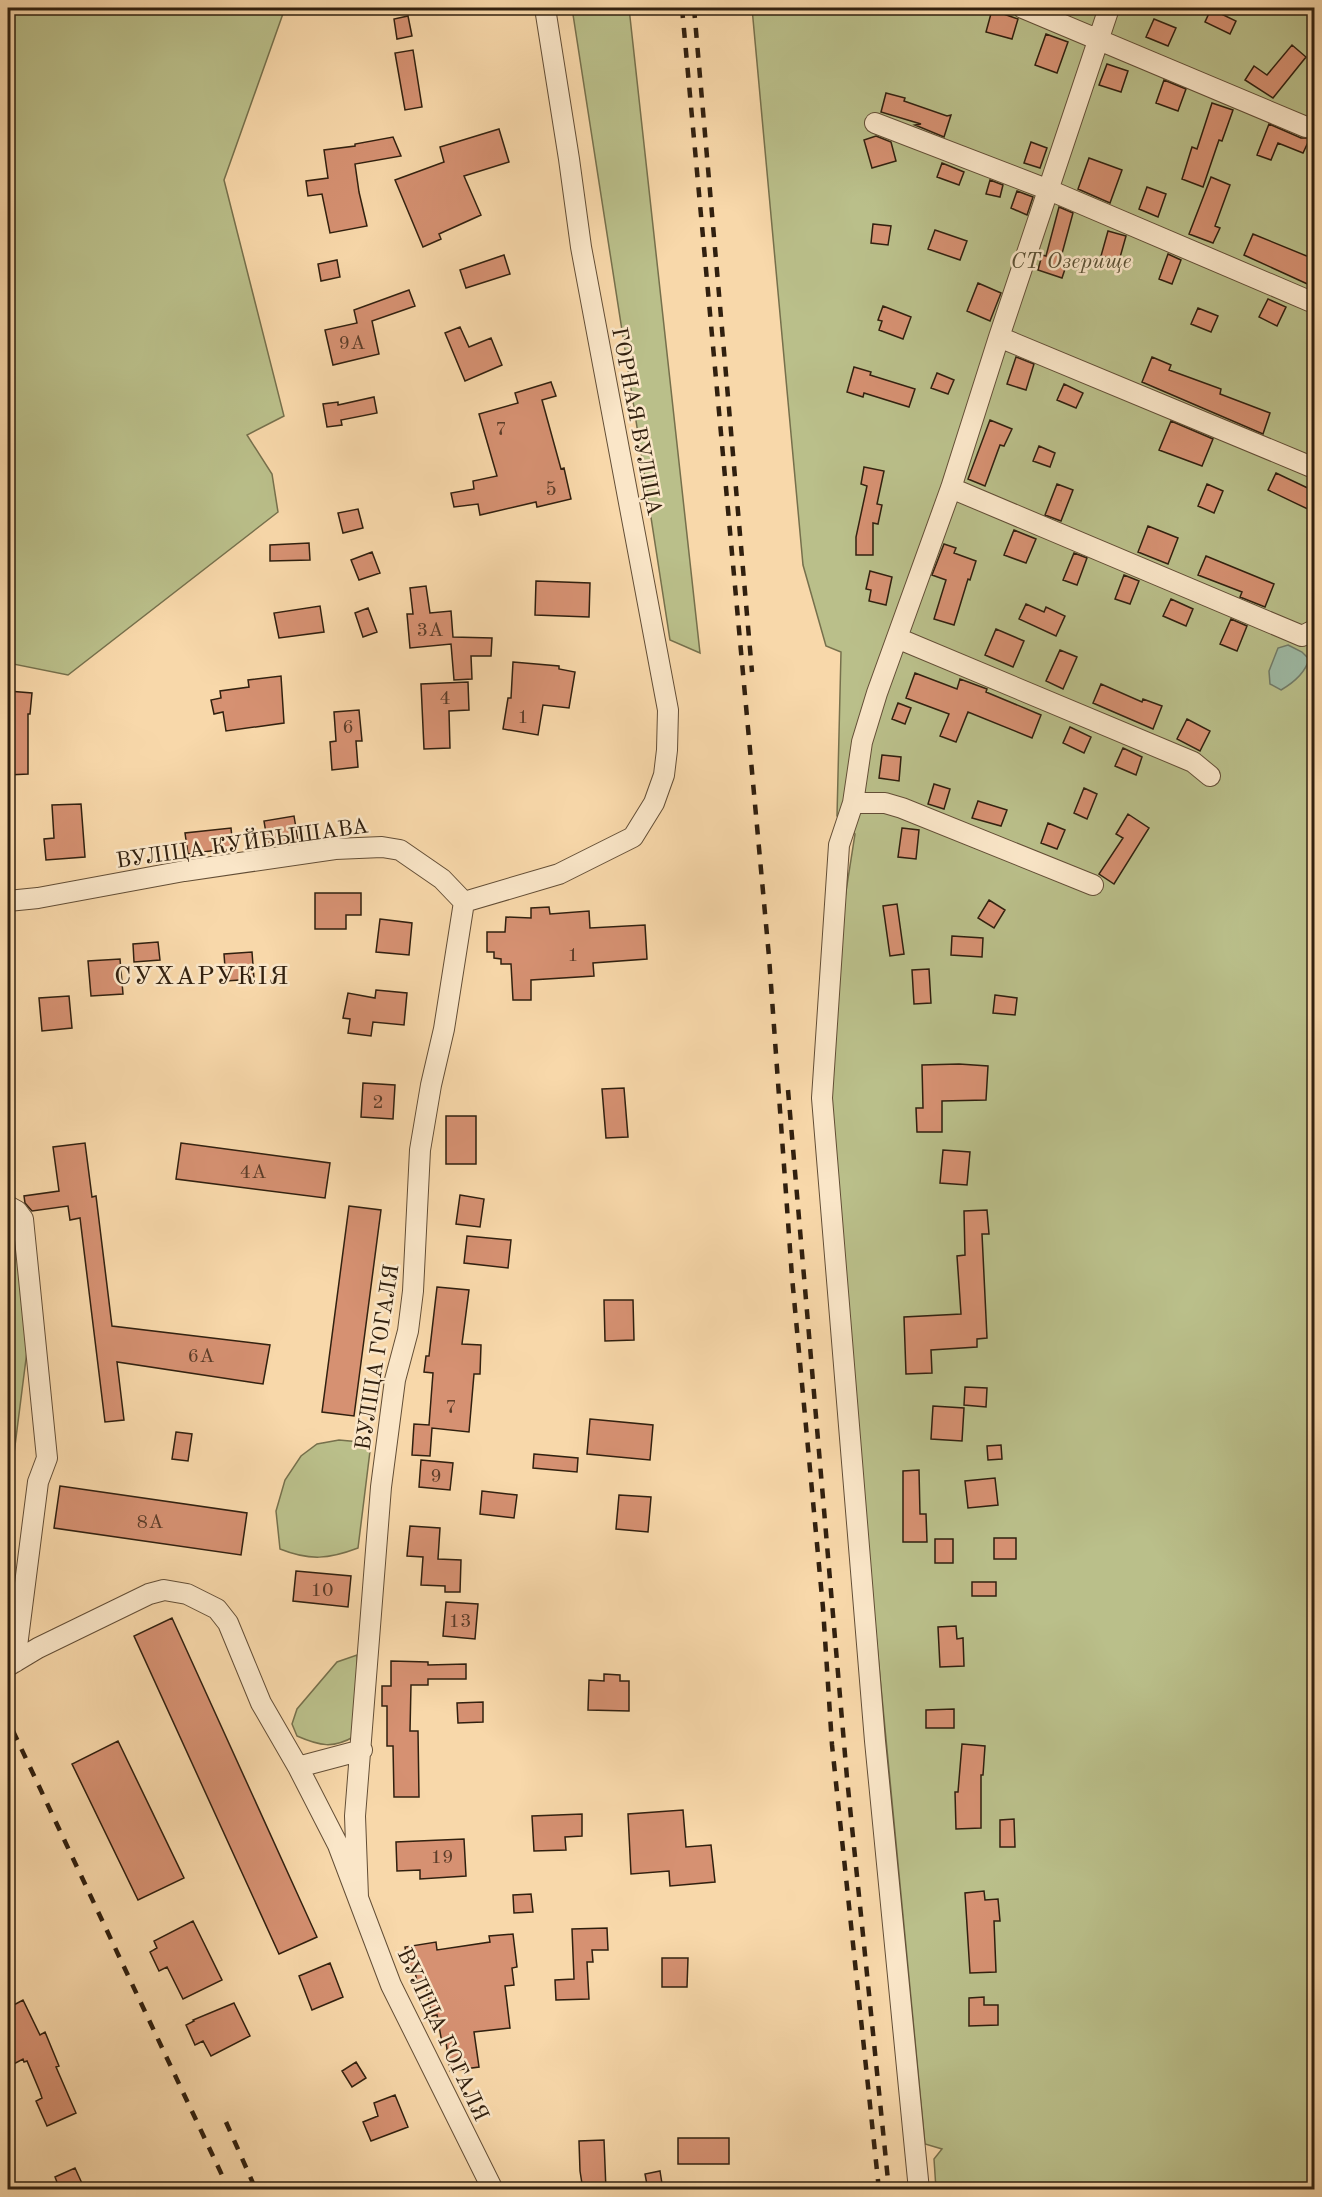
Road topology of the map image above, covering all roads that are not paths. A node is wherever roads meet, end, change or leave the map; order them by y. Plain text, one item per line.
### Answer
1 (545, 8) edge
2 (1023, 8) edge
3 (1109, 8) edge
4 (1099, 40) junction
5 (874, 123) dead end
6 (1306, 128) dead end
7 (1049, 190) junction
8 (1314, 303) edge
9 (999, 337) junction
10 (1314, 468) edge
11 (951, 488) junction
12 (1314, 630) edge
13 (897, 638) junction
14 (1210, 776) dead end
15 (850, 811) junction
16 (1094, 885) dead end
17 (8, 901) edge
18 (464, 902) junction
19 (8, 1206) edge
20 (11, 1664) edge
21 (362, 1750) junction
22 (298, 1767) junction
23 (358, 1897) junction
24 (493, 2190) edge
25 (919, 2190) edge

1 - 18 street, ГОРНАЯ ВУЛІЦА
2 - 4 street
3 - 4 street
4 - 6 street
4 - 7 street
5 - 7 street
7 - 8 street
7 - 9 street
9 - 10 street
9 - 11 street
11 - 12 street
11 - 13 street
13 - 14 street
13 - 15 street
15 - 16 street
15 - 25 street
17 - 18 street, ВУЛІЦА КУЙБЫШАВА
18 - 21 street, ВУЛІЦА ГОГАЛЯ
19 - 20 street
20 - 22 street, ВУЛІЦА ГОГАЛЯ
21 - 22 street
21 - 23 street, ВУЛІЦА ГОГАЛЯ
22 - 23 street, ВУЛІЦА ГОГАЛЯ
23 - 24 street, ВУЛІЦА ГОГАЛЯ

